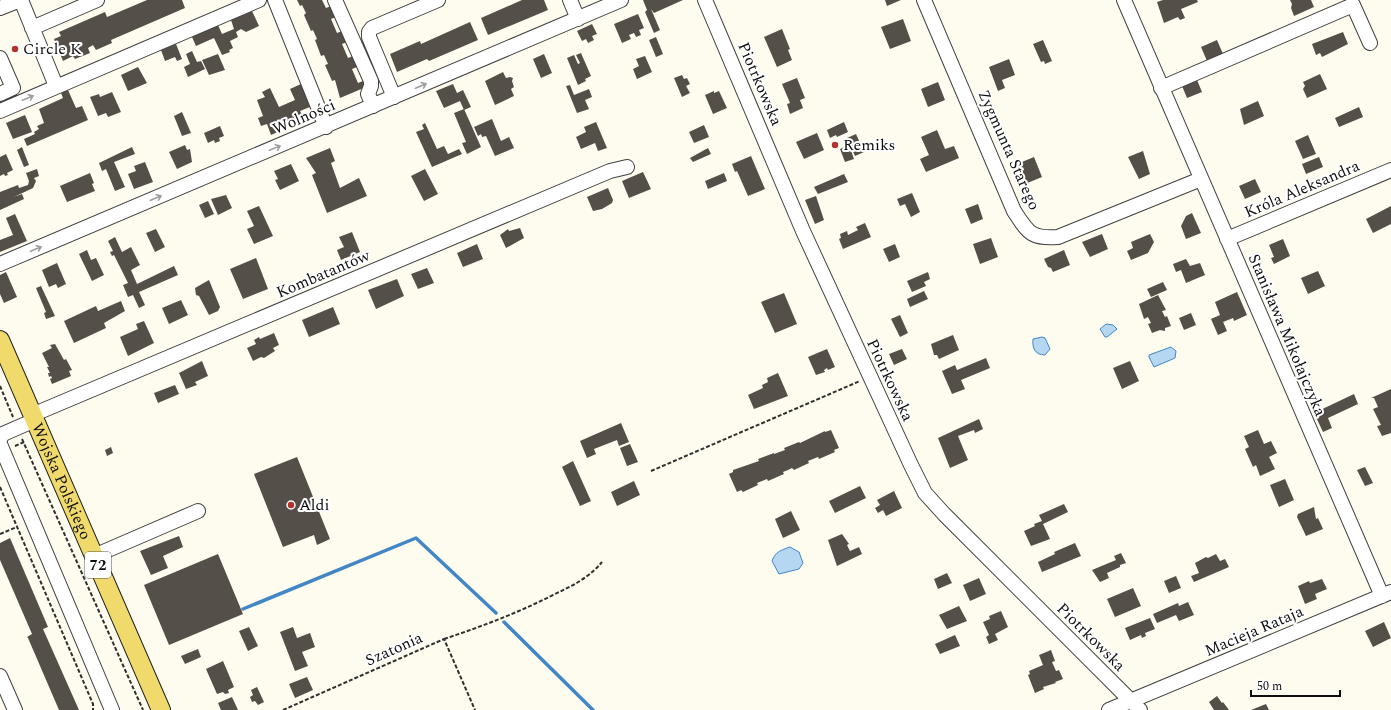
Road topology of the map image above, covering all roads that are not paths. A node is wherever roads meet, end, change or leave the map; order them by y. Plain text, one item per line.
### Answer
1 (21, 0) edge
2 (97, 0) edge
3 (259, 0) edge
4 (275, 0) edge
5 (335, 0) edge
6 (438, 0) edge
7 (570, 0) edge
8 (621, 0) edge
9 (705, 0) edge
10 (924, 0) edge
11 (1124, 0) edge
12 (0, 8) edge
13 (578, 19) junction
14 (32, 28) junction
15 (1370, 43) dead end
16 (0, 58) edge
17 (56, 86) junction
18 (1161, 88) junction
19 (0, 94) edge
20 (394, 97) junction
21 (373, 106) junction
22 (0, 111) edge
23 (326, 127) junction
24 (627, 167) dead end
25 (1391, 170) edge
26 (1201, 178) junction
27 (1227, 239) junction
28 (0, 264) edge
29 (0, 340) edge
30 (34, 418) junction
31 (0, 439) edge
32 (0, 444) edge
33 (198, 511) dead end
34 (94, 556) junction
35 (1387, 594) edge
36 (0, 676) edge
37 (1136, 706) edge
38 (15, 710) edge
39 (112, 710) edge
40 (161, 710) edge
41 (1109, 710) edge

1 - 12 street
1 - 14 street
2 - 14 street
3 - 17 street
4 - 23 street
5 - 21 street
6 - 20 street
7 - 13 street
8 - 13 street, Wolności
9 - 37 street, Piotrkowska
10 - 26 street, Zygmunta Starego
11 - 18 street, Stanisława Mikołajczyka
20 -> 13 street, Wolności
14 - 17 street
15 - 18 street
16 - 19 street
22 -> 17 street
18 - 26 street, Stanisława Mikołajczyka
20 - 21 street, Wolności
21 - 23 street, Wolności
28 -> 23 street, Wolności
24 - 30 street, Kombatantów
25 - 27 street, Króla Aleksandra
26 - 27 street, Stanisława Mikołajczyka
27 - 35 street, Stanisława Mikołajczyka
29 - 30 main road, Wojska Polskiego / 72
30 - 31 street, Kombatantów
30 - 34 main road, Wojska Polskiego / 72
32 - 39 street
33 - 34 street
34 - 40 main road, Wojska Polskiego / 72
35 - 37 street, Macieja Rataja
36 - 38 street
37 - 41 street, Macieja Rataja

